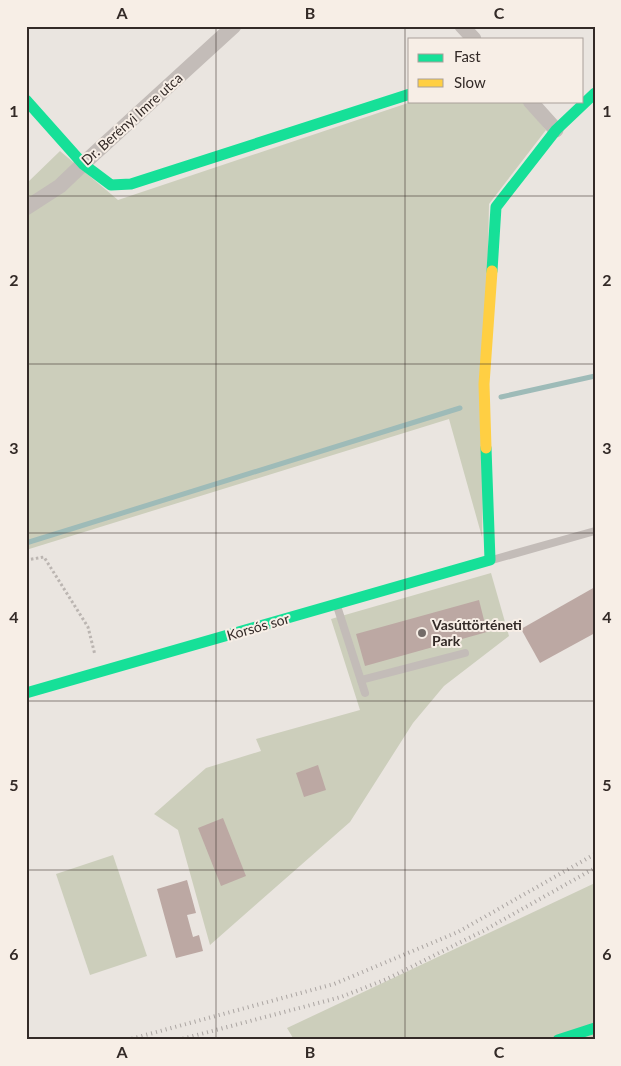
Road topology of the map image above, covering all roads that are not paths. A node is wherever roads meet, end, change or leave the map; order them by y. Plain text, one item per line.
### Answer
1 (234, 26) edge
2 (462, 26) edge
3 (473, 38) edge
4 (595, 93) edge
5 (408, 95) edge
6 (26, 100) edge
7 (531, 102) edge
8 (556, 130) junction
9 (82, 164) junction
10 (26, 208) edge
11 (595, 531) edge
12 (490, 560) junction
13 (336, 604) junction
14 (465, 654) dead end
15 (361, 680) junction
16 (26, 693) edge
17 (365, 693) dead end
18 (595, 1028) edge
19 (558, 1040) edge

1 - 9 street, Dr. Berényi Imre utca
2 - 3 street
4 - 8 street
5 - 9 street
6 - 9 street
7 - 8 street
8 - 12 street
9 - 10 street, Dr. Berényi Imre utca
11 - 12 lane
12 - 13 street, Korsós sor
13 - 15 lane
13 - 16 street, Korsós sor
14 - 15 lane
15 - 17 lane
18 - 19 street

